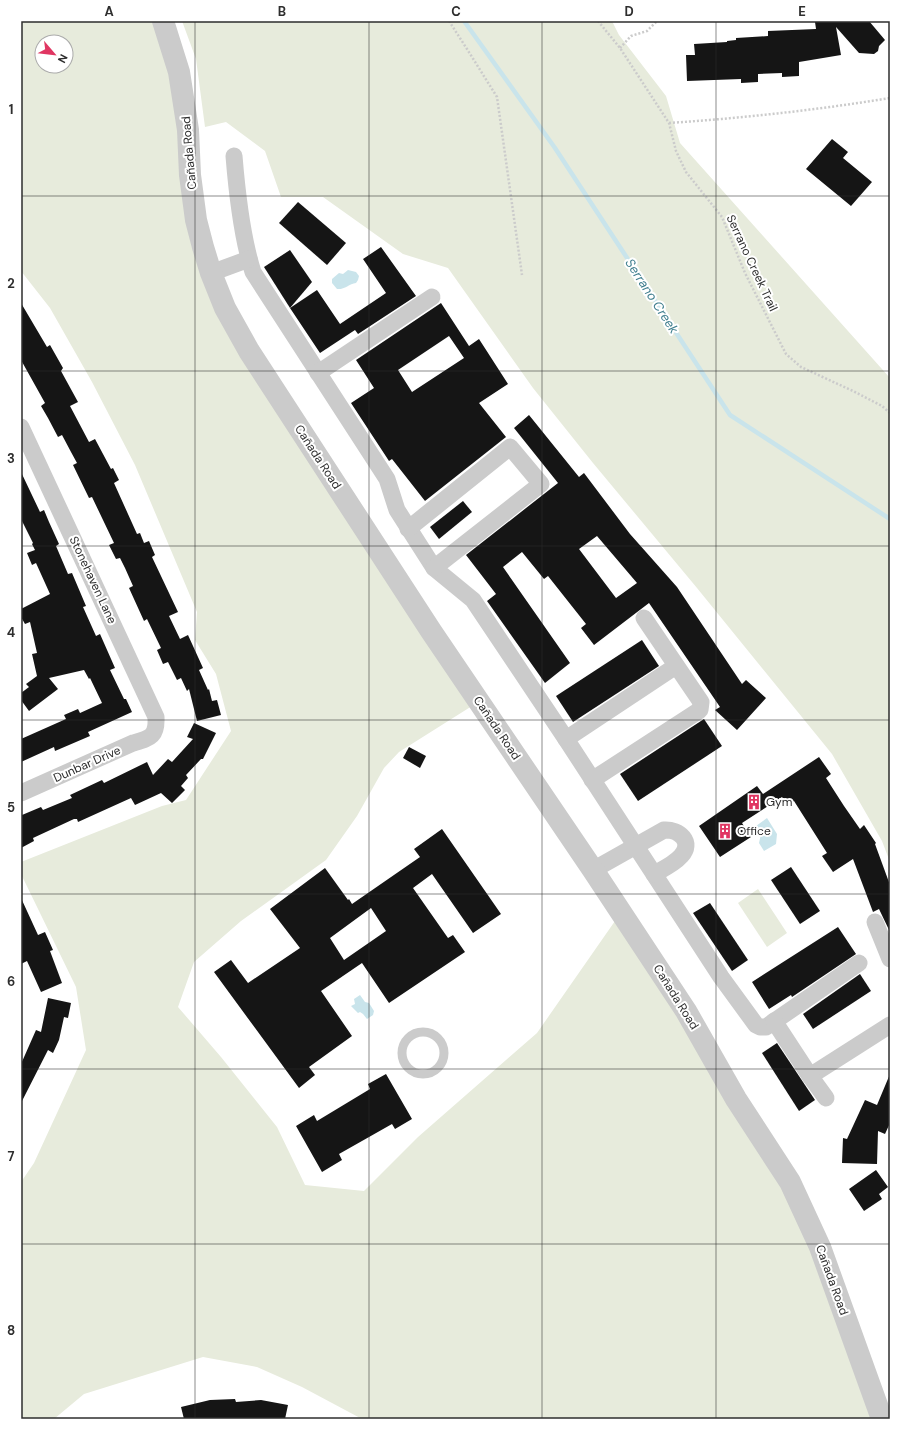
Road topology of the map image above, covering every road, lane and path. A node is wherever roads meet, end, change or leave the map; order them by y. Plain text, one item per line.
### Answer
1 (163, 21) edge
2 (449, 21) edge
3 (598, 21) edge
4 (657, 21) edge
5 (620, 48) junction
6 (890, 98) edge
7 (669, 123) junction
8 (234, 156) dead end
9 (249, 260) junction
10 (211, 273) junction
11 (522, 275) dead end
12 (432, 297) dead end
13 (318, 373) junction
14 (890, 414) edge
15 (21, 427) edge
16 (408, 529) junction
17 (434, 568) junction
18 (644, 618) dead end
19 (676, 666) junction
20 (153, 735) joint
21 (566, 739) junction
22 (592, 780) junction
23 (21, 793) edge
24 (636, 845) junction
25 (593, 870) junction
26 (654, 874) junction
27 (875, 922) dead end
28 (890, 959) edge
29 (859, 963) dead end
30 (774, 1021) junction
31 (890, 1025) edge
32 (443, 1046) joint
33 (810, 1076) junction
34 (826, 1098) dead end
35 (882, 1419) edge

1 - 10 street, Cañada Road
2 - 11 path
3 - 5 path, Serrano Creek Trail
4 - 5 path
5 - 7 path, Serrano Creek Trail
6 - 7 path
7 - 14 path, Serrano Creek Trail
8 - 9 street
9 - 10 street
9 - 13 street
10 - 25 street, Cañada Road
12 - 13 street
13 - 16 street
15 - 20 street, Stonehaven Lane
16 - 17 street
16 - 17 street
17 - 21 street
18 - 19 street
19 - 21 street
19 - 22 street
20 - 23 street, Dunbar Drive
21 - 22 street
22 - 24 street
24 - 25 street
24 - 26 street
24 - 26 street
25 - 35 street, Cañada Road
26 - 30 street
27 - 28 street
29 - 30 street
30 - 33 street
31 - 33 street
32 - 32 lane
33 - 34 street

